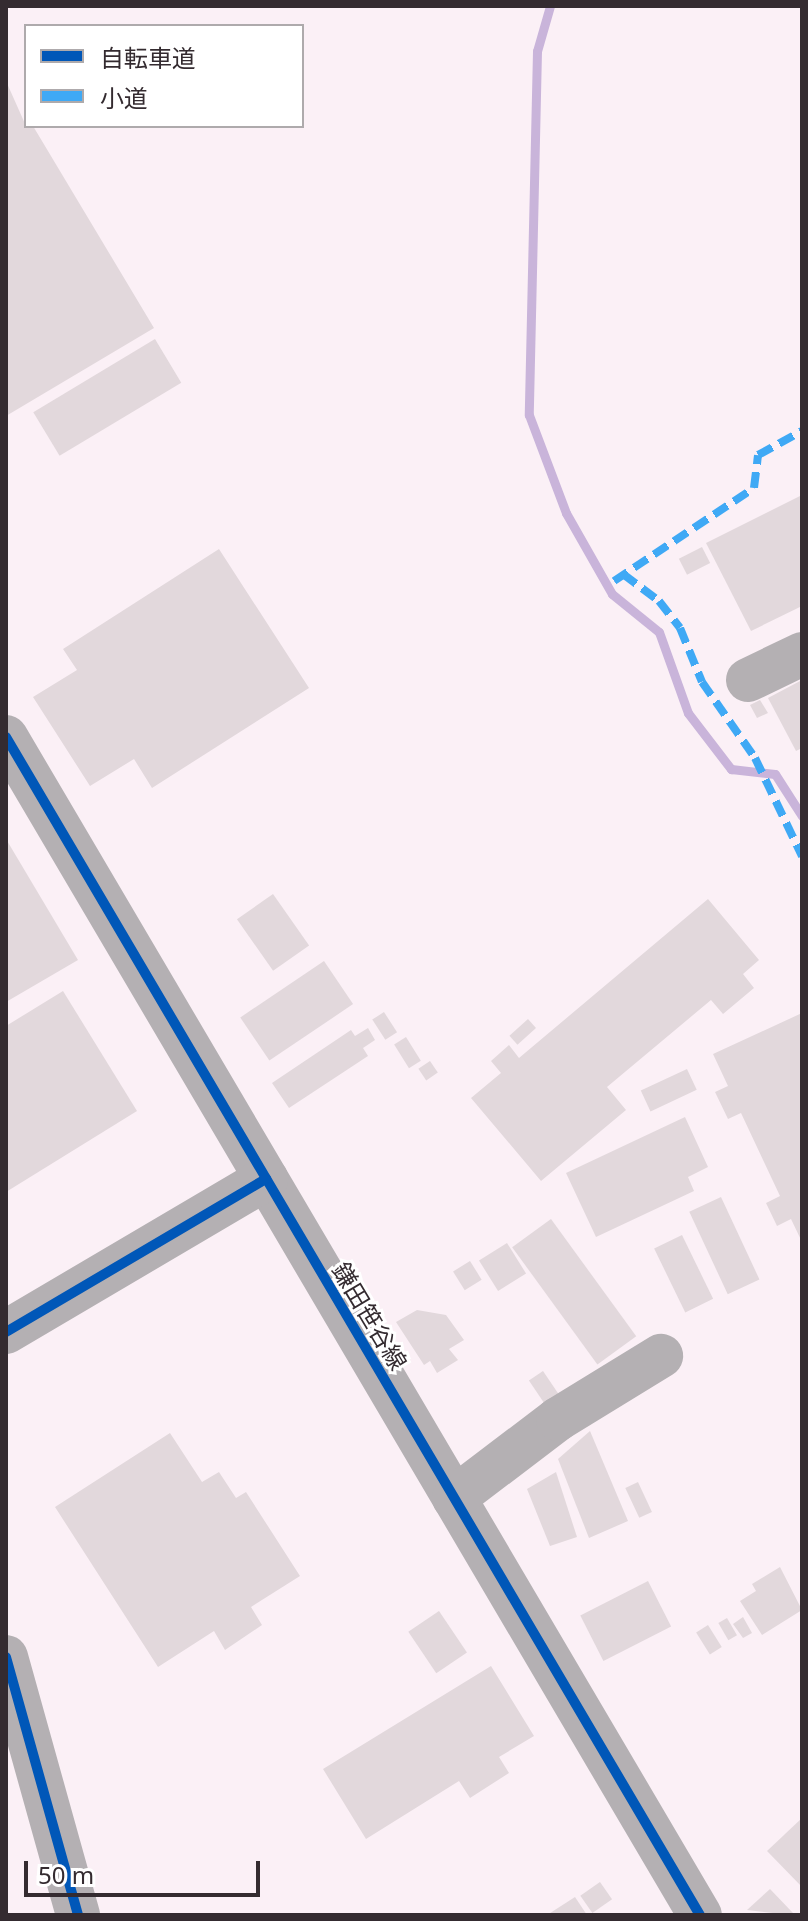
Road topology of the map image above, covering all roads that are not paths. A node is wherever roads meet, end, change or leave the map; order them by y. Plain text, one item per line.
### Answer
1 (802, 654) edge
2 (748, 680) dead end
3 (6, 737) edge
4 (266, 1179) junction
5 (6, 1332) edge
6 (661, 1356) dead end
7 (454, 1498) junction
8 (6, 1657) edge
9 (78, 1915) edge
10 (700, 1915) edge

1 - 2 street
3 - 4 street, 鎌田笹谷線
4 - 5 street
4 - 7 street, 鎌田笹谷線
6 - 7 street
7 - 10 street, 鎌田笹谷線
8 - 9 street

